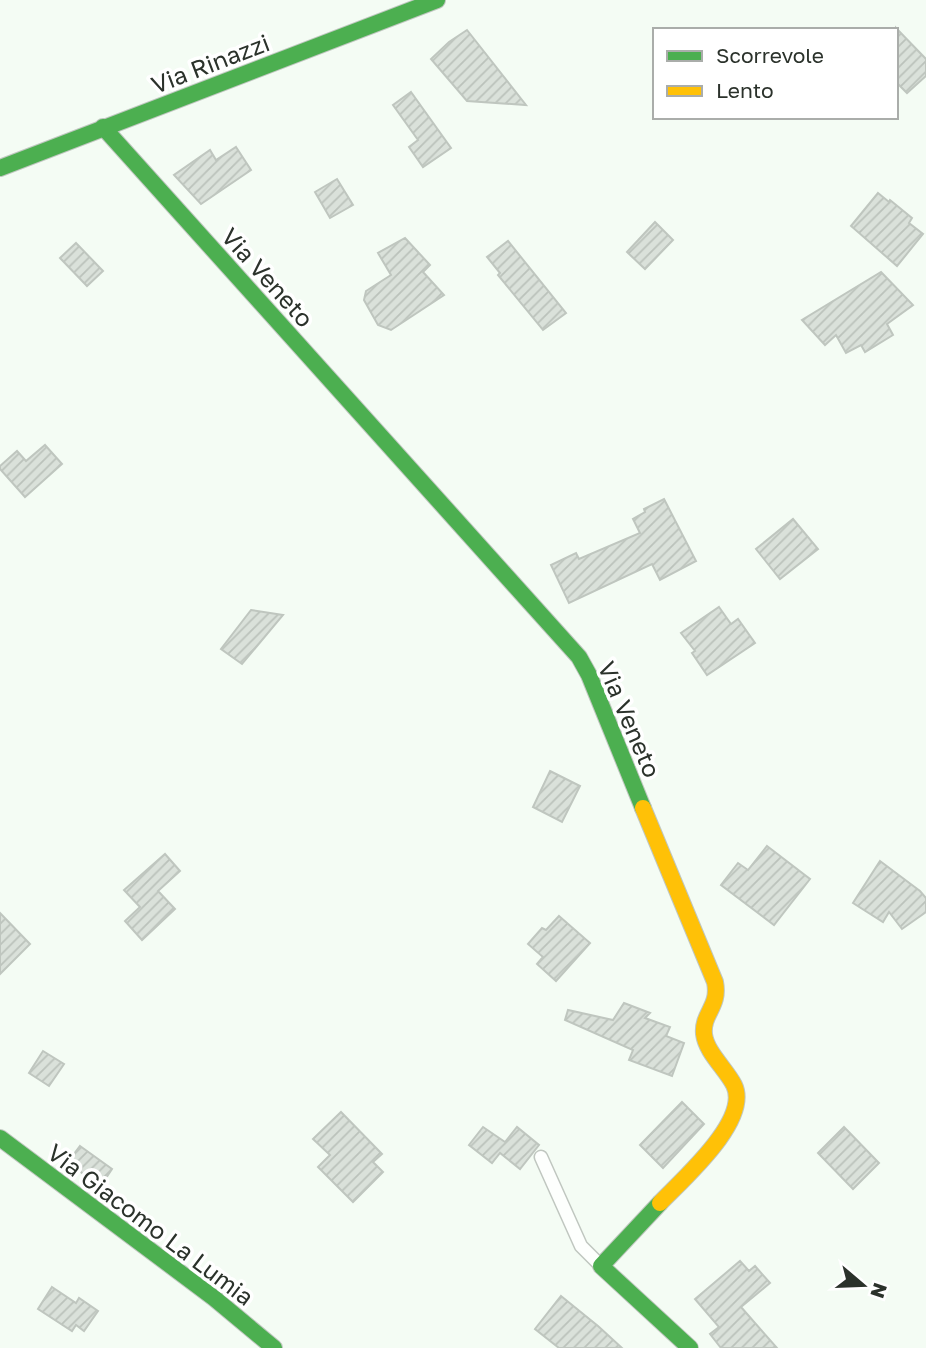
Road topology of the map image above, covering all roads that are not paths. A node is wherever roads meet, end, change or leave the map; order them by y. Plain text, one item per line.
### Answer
1 (436, 0) edge
2 (103, 127) junction
3 (0, 168) edge
4 (0, 1138) edge
5 (541, 1157) dead end
6 (601, 1265) junction
7 (274, 1348) edge
8 (690, 1348) edge

1 - 2 street, Via Rinazzi
2 - 3 street, Via Rinazzi
2 - 6 street, Via Veneto
4 - 7 street, Via Giacomo La Lumia
5 - 6 lane
6 - 8 street

